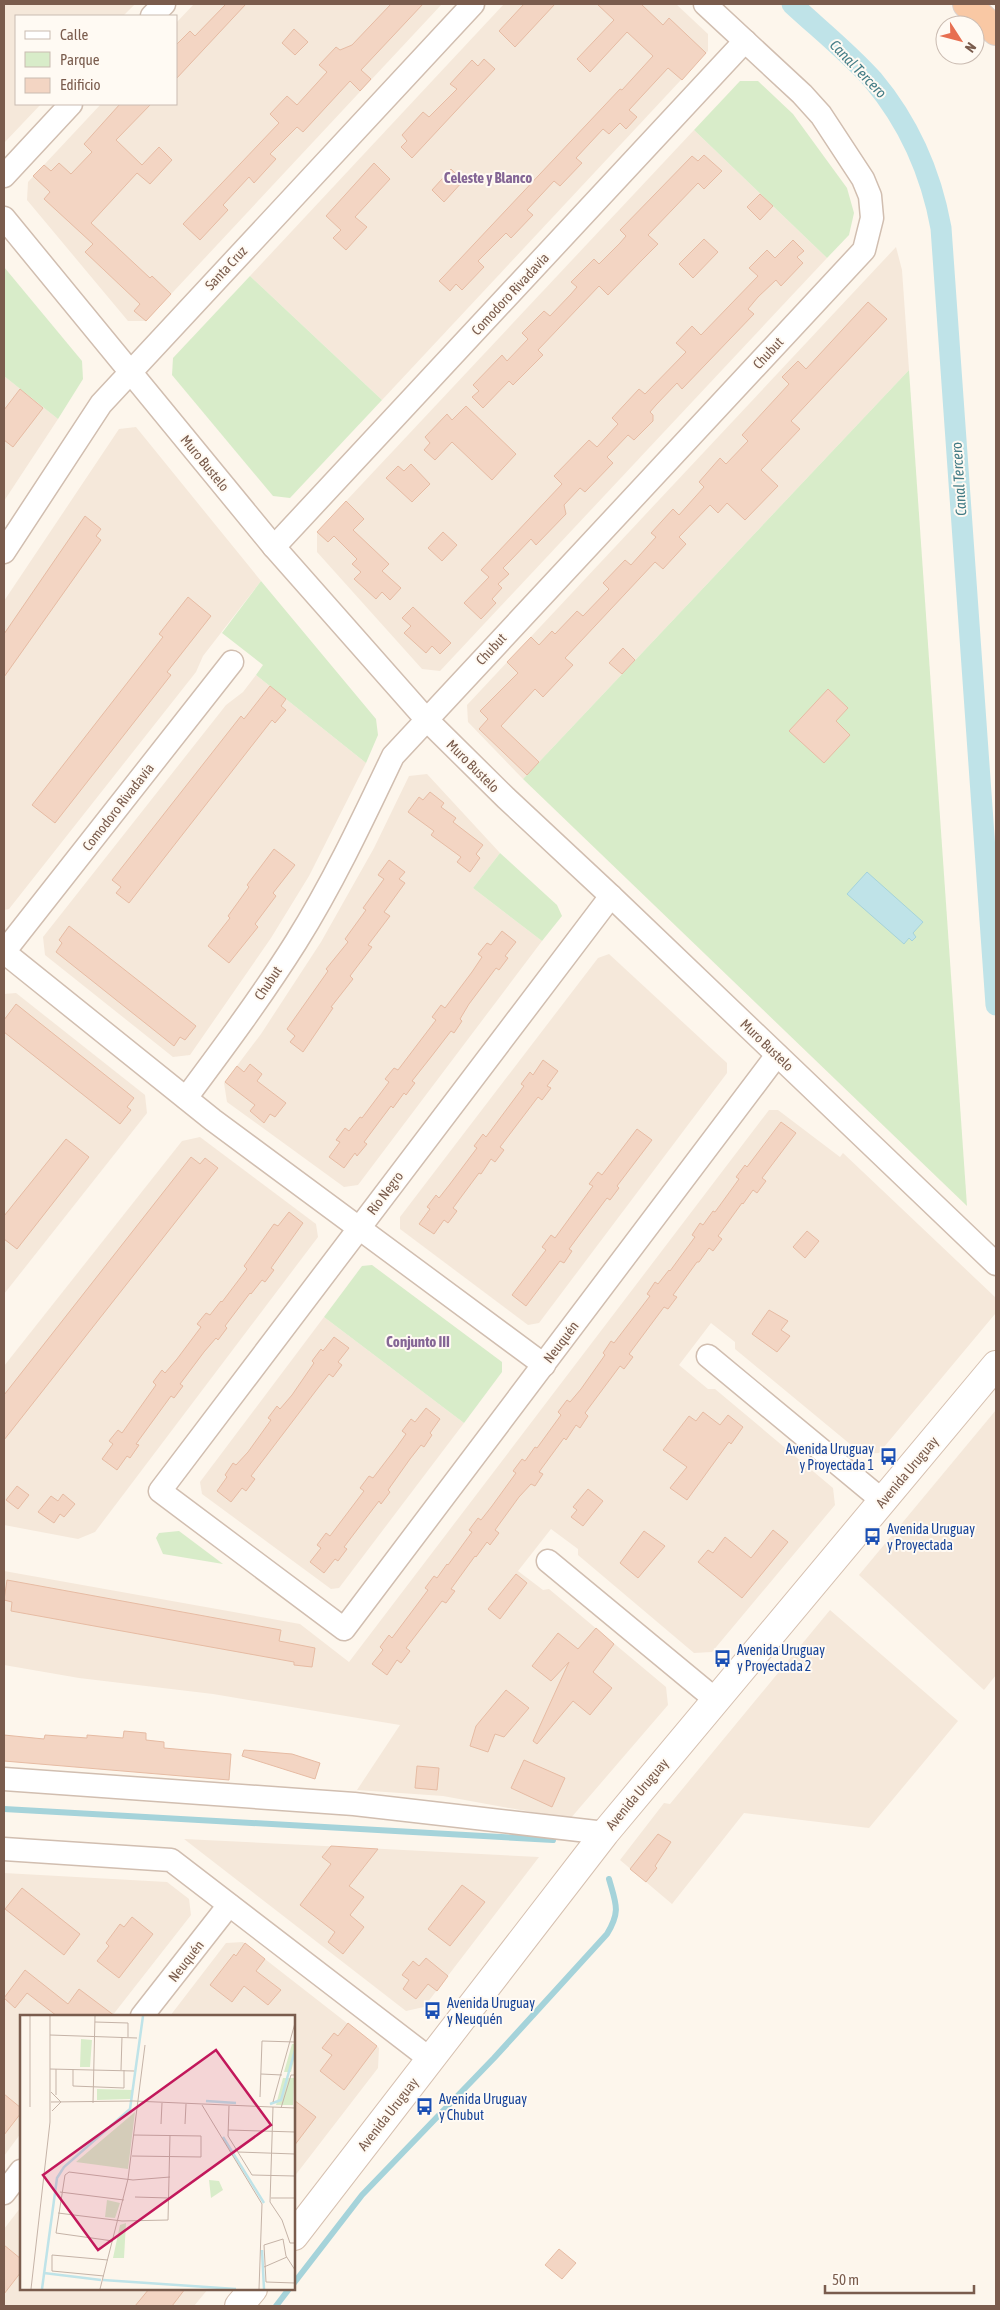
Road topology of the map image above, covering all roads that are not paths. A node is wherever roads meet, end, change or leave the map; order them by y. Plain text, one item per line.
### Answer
1 (164, 4) edge
2 (473, 4) edge
3 (705, 4) edge
4 (967, 4) edge
5 (153, 15) edge
6 (996, 31) edge
7 (745, 41) junction
8 (70, 105) edge
9 (4, 176) edge
10 (4, 218) edge
11 (130, 371) junction
12 (274, 547) junction
13 (4, 552) edge
14 (232, 662) dead end
15 (426, 719) junction
16 (611, 896) junction
17 (4, 952) edge
18 (777, 1054) junction
19 (186, 1098) junction
20 (359, 1228) junction
21 (996, 1264) edge
22 (708, 1356) dead end
23 (544, 1364) junction
24 (996, 1365) edge
25 (883, 1501) junction
26 (548, 1561) dead end
27 (344, 1629) joint
28 (716, 1700) junction
29 (4, 1779) edge
30 (605, 1833) junction
31 (4, 1849) edge
32 (229, 1905) junction
33 (143, 2015) edge
34 (430, 2059) junction
35 (20, 2172) edge
36 (4, 2193) edge
37 (295, 2235) edge
38 (252, 2290) edge
39 (239, 2306) edge

1 - 5 street
2 - 11 street, Santa Cruz
3 - 7 street
4 - 6 highway
7 - 12 street, Comodoro Rivadavia
7 - 15 street, Chubut
8 - 9 street
10 - 11 street, Muro Bustelo
11 - 12 street, Muro Bustelo
11 - 13 street, Santa Cruz
12 - 15 street, Muro Bustelo
14 - 17 street, Comodoro Rivadavia
15 - 16 street, Muro Bustelo
15 - 19 street, Chubut
16 - 18 street, Muro Bustelo
16 - 20 street, Río Negro
17 - 19 street
18 - 21 street, Muro Bustelo
18 - 23 street, Neuquén
19 - 20 street
20 - 23 street
20 - 27 street, Río Negro
22 - 25 street
23 - 27 street, Neuquén
24 - 25 main road, Avenida Uruguay
25 - 28 main road, Avenida Uruguay
26 - 28 street
28 - 30 main road, Avenida Uruguay
29 - 30 street
30 - 34 main road, Avenida Uruguay
31 - 32 street
32 - 33 street, Neuquén
32 - 34 street
34 - 37 main road, Avenida Uruguay
35 - 36 street
38 - 39 main road

